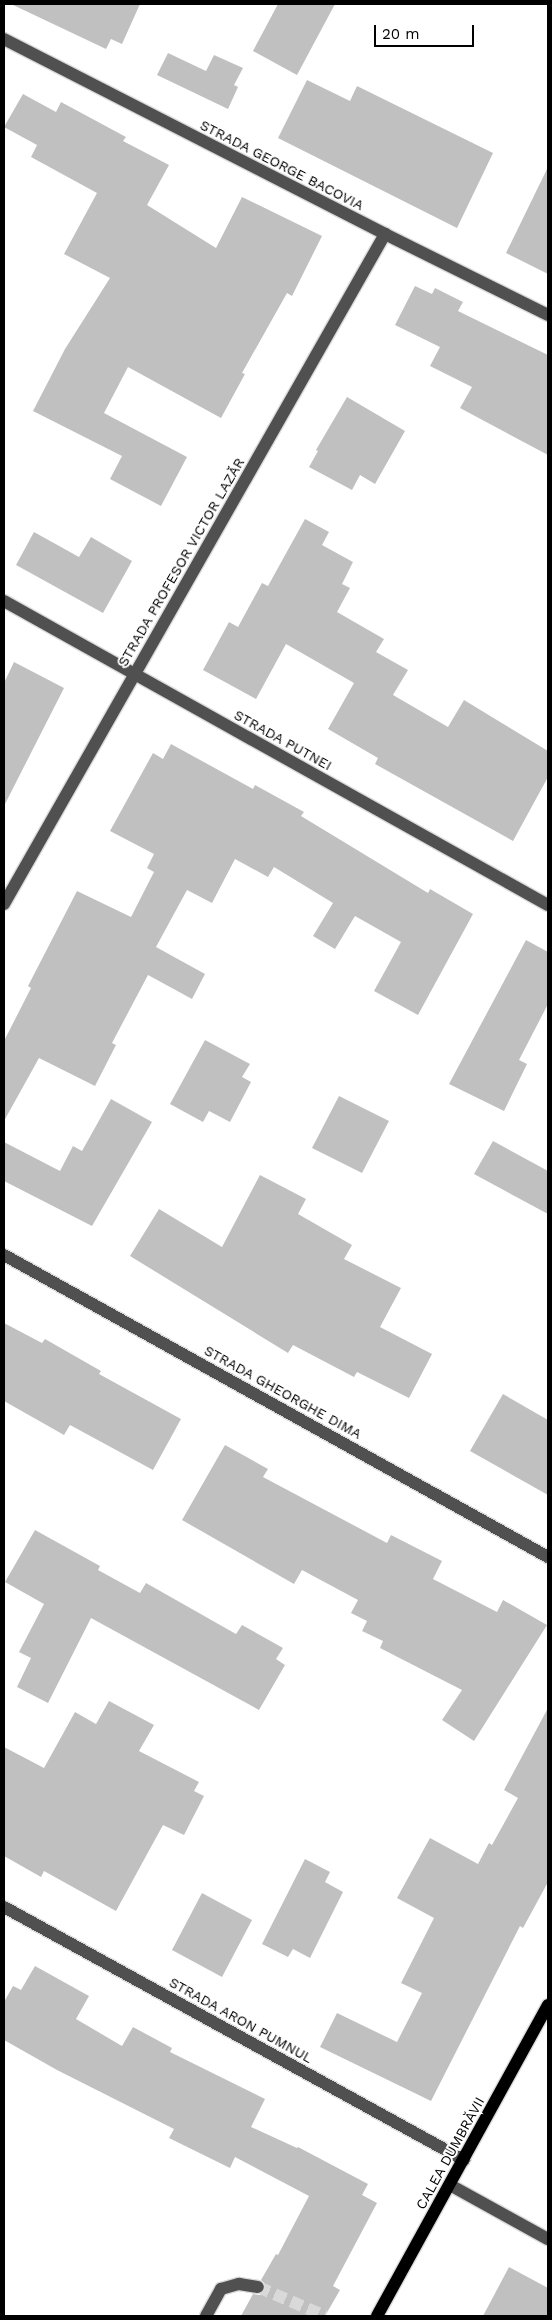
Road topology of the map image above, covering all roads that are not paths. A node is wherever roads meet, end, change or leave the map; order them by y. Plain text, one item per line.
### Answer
1 (4, 39) edge
2 (384, 234) junction
3 (548, 315) edge
4 (4, 601) edge
5 (135, 674) junction
6 (4, 904) edge
7 (548, 905) edge
8 (4, 1255) edge
9 (548, 1557) edge
10 (4, 1907) edge
11 (548, 2005) edge
12 (464, 2160) junction
13 (450, 2185) junction
14 (548, 2239) edge
15 (258, 2286) tunnel mouth
16 (206, 2316) edge
17 (377, 2316) edge

1 - 2 street, STRADA GEORGE BACOVIA
2 - 3 street, STRADA GEORGE BACOVIA
2 - 5 street, STRADA PROFESOR VICTOR LAZĂR
4 - 5 street, STRADA PUTNEI
5 - 6 street, STRADA PROFESOR VICTOR LAZĂR
5 - 7 street, STRADA PUTNEI
8 - 9 street, STRADA GHEORGHE DIMA
10 - 12 street, STRADA ARON PUMNUL
11 - 12 main road, CALEA DUMBRĂVII
12 - 13 main road, CALEA DUMBRĂVII
13 - 14 street
13 - 17 main road, CALEA DUMBRĂVII
15 - 16 street

